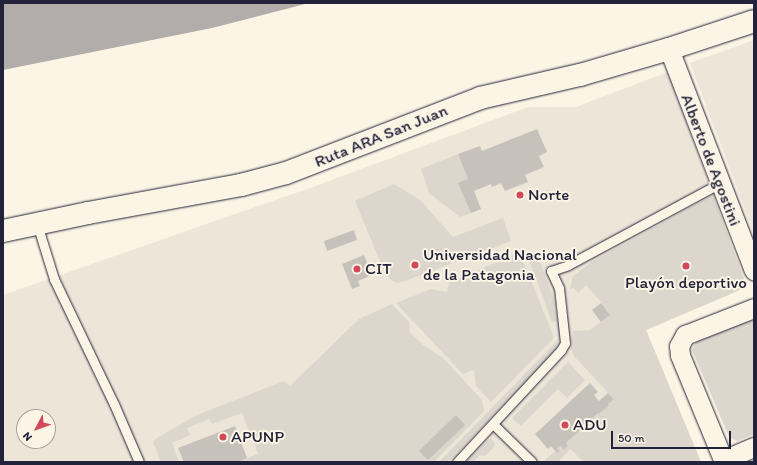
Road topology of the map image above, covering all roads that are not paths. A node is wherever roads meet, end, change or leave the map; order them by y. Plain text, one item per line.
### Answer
1 (754, 21) edge
2 (669, 49) junction
3 (720, 183) junction
4 (37, 224) junction
5 (3, 231) edge
6 (754, 270) edge
7 (754, 308) edge
8 (494, 424) junction
9 (754, 447) edge
10 (724, 461) edge
11 (139, 462) edge
12 (457, 462) edge
13 (532, 462) edge

1 - 2 street, Ruta ARA San Juan
2 - 3 street, Alberto de Agostini
2 - 4 street, Ruta ARA San Juan
3 - 6 street, Alberto de Agostini
3 - 8 lane
4 - 5 street, Ruta ARA San Juan
4 - 11 lane
7 - 10 street
8 - 12 lane
8 - 13 lane
9 - 10 street

